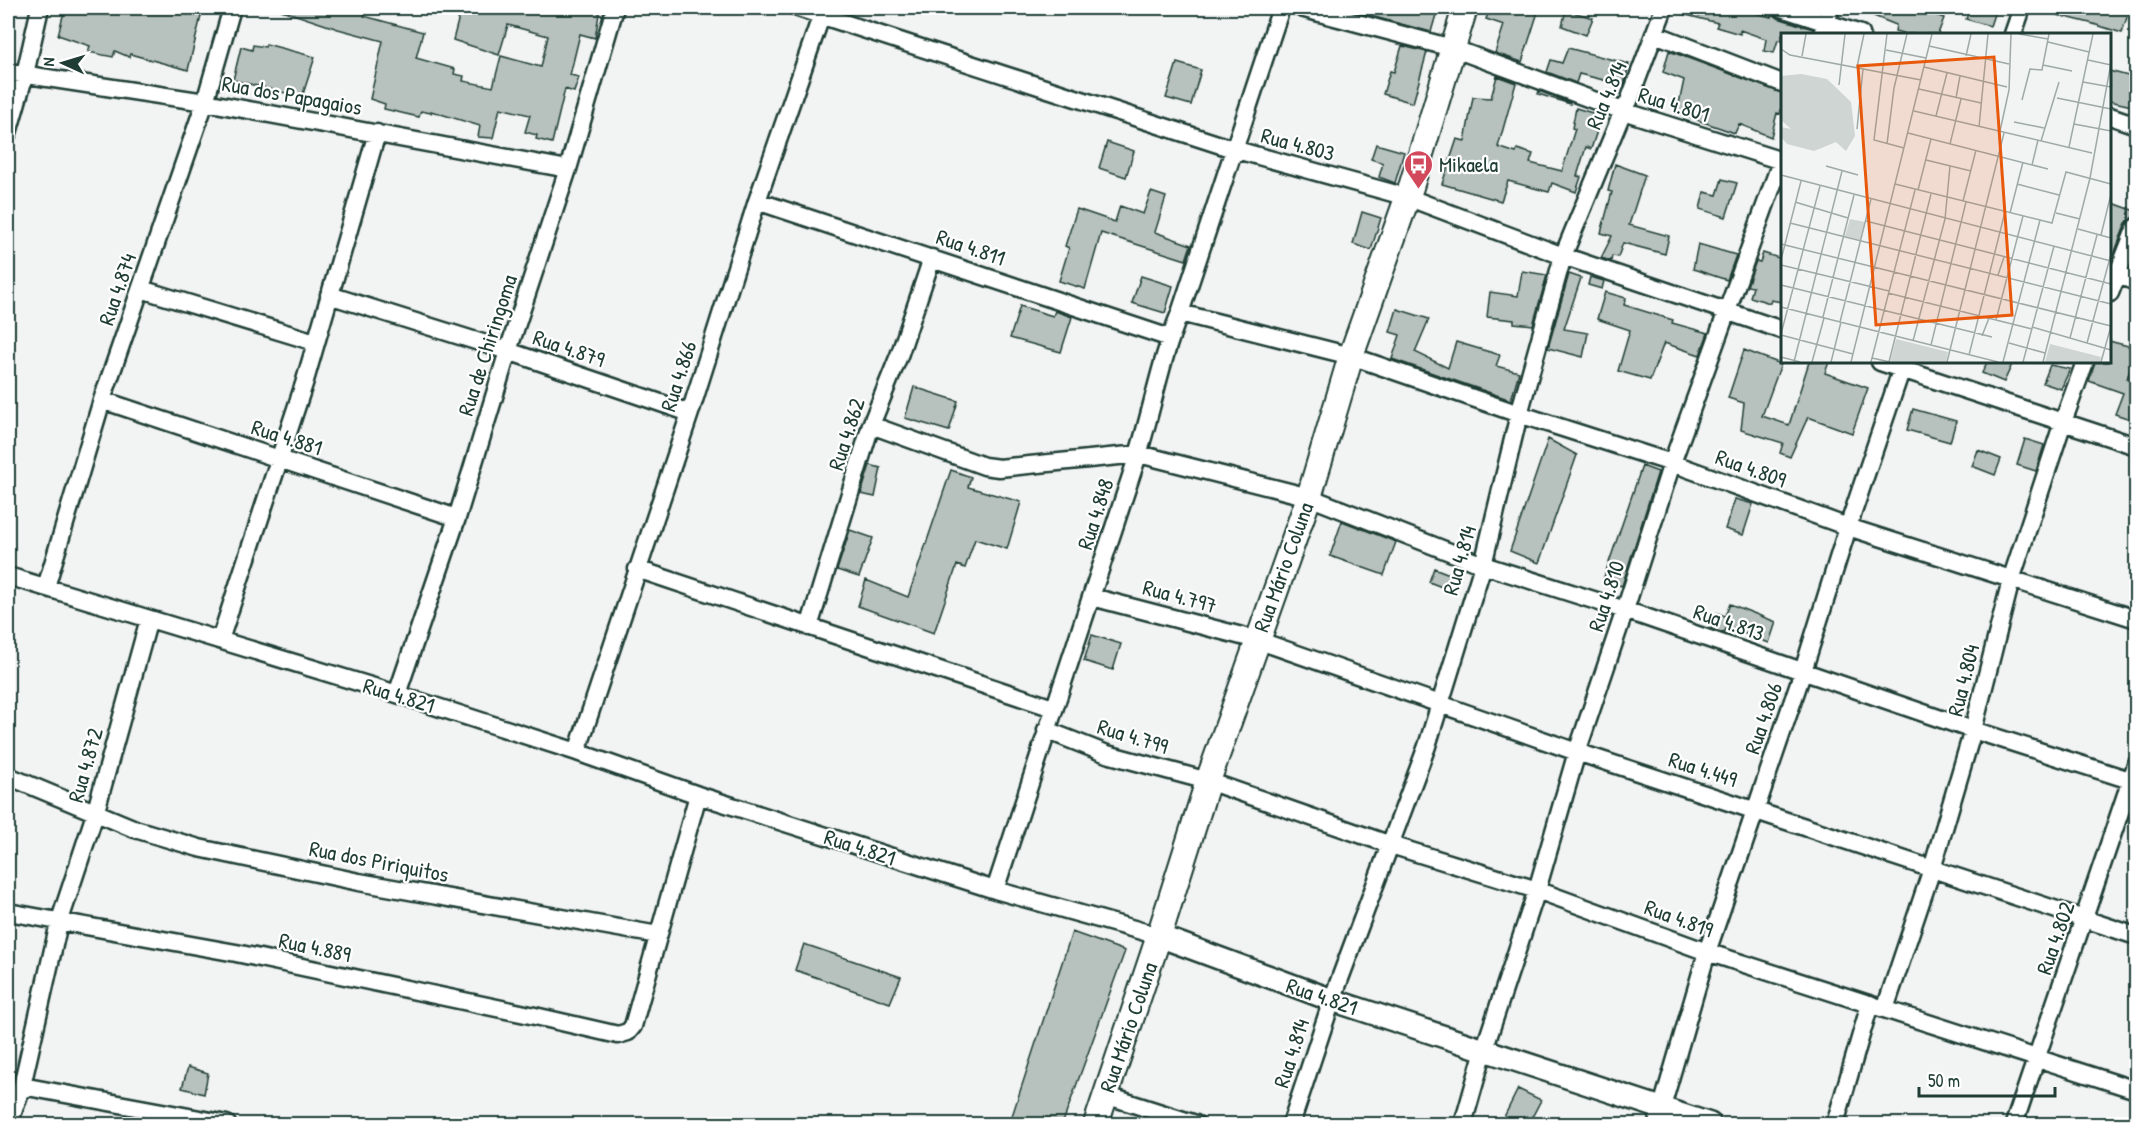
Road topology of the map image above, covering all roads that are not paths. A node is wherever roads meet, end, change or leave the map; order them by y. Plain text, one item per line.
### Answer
1 (40, 8) edge
2 (232, 8) edge
3 (615, 8) edge
4 (798, 8) edge
5 (1281, 8) edge
6 (1301, 8) edge
7 (1465, 8) edge
8 (1664, 8) edge
9 (1781, 8) edge
10 (2022, 8) edge
11 (823, 11) edge
12 (1826, 22) edge
13 (1858, 33) edge
14 (2013, 33) edge
15 (1655, 34) junction
16 (1452, 48) junction
17 (8, 72) edge
18 (25, 75) junction
19 (1781, 83) edge
20 (206, 102) junction
21 (1623, 111) junction
22 (2111, 117) edge
23 (2136, 125) edge
24 (8, 133) edge
25 (377, 133) junction
26 (1233, 149) junction
27 (1781, 160) edge
28 (1781, 163) edge
29 (568, 169) junction
30 (1407, 197) junction
31 (757, 201) junction
32 (2136, 227) edge
33 (1563, 256) junction
34 (933, 258) junction
35 (2113, 274) edge
36 (2136, 282) edge
37 (141, 289) junction
38 (329, 295) junction
39 (1727, 312) junction
40 (1180, 313) junction
41 (1781, 330) edge
42 (1170, 338) junction
43 (315, 342) junction
44 (508, 351) junction
45 (1351, 356) junction
46 (1888, 363) edge
47 (2085, 363) edge
48 (1903, 365) edge
49 (102, 400) junction
50 (690, 413) junction
51 (1519, 414) junction
52 (2063, 422) junction
53 (871, 425) junction
54 (2136, 446) edge
55 (1139, 454) junction
56 (281, 458) junction
57 (1672, 463) junction
58 (1309, 497) junction
59 (457, 518) junction
60 (1848, 526) junction
61 (1483, 565) junction
62 (637, 569) junction
63 (8, 576) edge
64 (2012, 580) junction
65 (46, 587) junction
66 (1092, 597) junction
67 (1625, 610) junction
68 (149, 618) junction
69 (2136, 619) edge
70 (809, 627) junction
71 (220, 640) junction
72 (1257, 640) junction
73 (1803, 671) junction
74 (397, 694) junction
75 (1439, 702) junction
76 (1053, 708) junction
77 (1046, 730) junction
78 (1973, 730) junction
79 (577, 752) junction
80 (1577, 752) junction
81 (8, 776) edge
82 (2135, 776) edge
83 (1208, 781) junction
84 (698, 795) junction
85 (1755, 810) junction
86 (95, 814) junction
87 (1391, 845) junction
88 (1932, 869) junction
89 (995, 890) junction
90 (1537, 890) junction
91 (8, 912) edge
92 (2085, 920) junction
93 (59, 922) junction
94 (658, 935) junction
95 (1159, 936) junction
96 (2136, 936) edge
97 (1707, 952) junction
98 (1332, 1000) junction
99 (1878, 1007) junction
100 (1484, 1050) junction
101 (2036, 1059) junction
102 (22, 1086) junction
103 (2136, 1090) edge
104 (1106, 1095) junction
105 (1659, 1117) edge
106 (9, 1125) edge
107 (227, 1125) edge
108 (1096, 1125) edge
109 (1196, 1125) edge
110 (1291, 1125) edge
111 (1463, 1125) edge
112 (1710, 1125) edge
113 (1835, 1125) edge
114 (2014, 1125) edge

1 - 18 street
2 - 20 street, Rua 4.874
3 - 29 street, Rua de Chiringoma
4 - 11 street, Rua 4.803
5 - 26 street, Rua 4.848
6 - 16 street, Rua 4.801
7 - 16 main road, Rua Mário Coluna
8 - 15 street, Rua 4.814
9 - 12 street
10 - 14 street
11 - 26 street, Rua 4.803
11 - 31 street, Rua 4.866
12 - 13 street
15 - 19 street
15 - 21 street, Rua 4.814
16 - 21 street, Rua 4.801
16 - 30 main road, Rua Mário Coluna
17 - 18 street, Rua dos Papagaios
18 - 20 street, Rua dos Papagaios
18 - 24 street
20 - 25 street, Rua dos Papagaios
20 - 37 street, Rua 4.874
21 - 27 street, Rua 4.801
21 - 33 street, Rua 4.814
22 - 23 street
25 - 29 street, Rua dos Papagaios
25 - 38 street
26 - 30 street, Rua 4.803
26 - 40 street, Rua 4.848
28 - 39 street, Rua 4.810
29 - 44 street, Rua de Chiringoma
30 - 33 street, Rua 4.803
30 - 45 main road, Rua Mário Coluna
31 - 34 street, Rua 4.811
31 - 50 street, Rua 4.866
32 - 35 street
33 - 39 street, Rua 4.803
33 - 51 street, Rua 4.814
34 - 42 street, Rua 4.811
34 - 53 street, Rua 4.862
35 - 36 street
37 - 43 street
37 - 49 street, Rua 4.874
38 - 43 street
38 - 44 street, Rua 4.879
39 - 41 street, Rua 4.803
39 - 57 street, Rua 4.810
40 - 42 street, Rua 4.848
40 - 45 street, Rua 4.809
42 - 55 street, Rua 4.848
43 - 56 street
44 - 50 street, Rua 4.879
44 - 59 street, Rua de Chiringoma
45 - 51 street, Rua 4.809
45 - 58 main road, Rua Mário Coluna
46 - 48 street
47 - 52 street, Rua 4.804
48 - 52 street
48 - 60 street, Rua 4.806
49 - 56 street, Rua 4.881
49 - 65 street, Rua 4.874
50 - 62 street, Rua 4.866
51 - 57 street, Rua 4.809
51 - 61 street, Rua 4.814
52 - 54 street
52 - 64 street, Rua 4.804
53 - 55 street, Rua 4.813
53 - 70 street, Rua 4.862
55 - 58 street, Rua 4.813
55 - 66 street, Rua 4.848
56 - 59 street, Rua 4.881
56 - 71 street
57 - 60 street, Rua 4.809
57 - 67 street, Rua 4.810
58 - 61 street, Rua 4.813
58 - 72 main road, Rua Mário Coluna
59 - 74 street, Rua de Chiringoma
60 - 64 street, Rua 4.809
60 - 73 street, Rua 4.806
61 - 67 street, Rua 4.813
61 - 75 street, Rua 4.814
62 - 70 street
62 - 79 street, Rua 4.866
63 - 65 street, Rua 4.821
64 - 69 street, Rua 4.809
64 - 78 street, Rua 4.804
65 - 68 street, Rua 4.821
66 - 72 street, Rua 4.797
66 - 76 street, Rua 4.848
67 - 73 street, Rua 4.813
67 - 80 street, Rua 4.810
68 - 71 street, Rua 4.821
68 - 86 street, Rua 4.872
70 - 76 street
71 - 74 street, Rua 4.821
72 - 75 street, Rua 4.449
72 - 83 main road, Rua Mário Coluna
73 - 78 street, Rua 4.813
73 - 85 street, Rua 4.806
74 - 79 street, Rua 4.821
75 - 80 street, Rua 4.449
75 - 87 street, Rua 4.814
76 - 77 street, Rua 4.848
77 - 83 street, Rua 4.799
77 - 89 street, Rua 4.848
78 - 82 street, Rua 4.813
78 - 88 street, Rua 4.804
79 - 84 street, Rua 4.821
80 - 85 street, Rua 4.449
80 - 90 street, Rua 4.810
81 - 86 street, Rua dos Piriquitos
82 - 92 street, Rua 4.802
83 - 87 street, Rua 4.819
83 - 95 main road, Rua Mário Coluna
84 - 89 street, Rua 4.821
84 - 94 street
85 - 88 street, Rua 4.449
85 - 97 street, Rua 4.806
86 - 93 street, Rua 4.872
86 - 94 street, Rua dos Piriquitos
87 - 90 street, Rua 4.819
87 - 98 street, Rua 4.814
88 - 92 street, Rua 4.449
88 - 99 street, Rua 4.804
89 - 95 street, Rua 4.821
90 - 97 street, Rua 4.819
90 - 100 street, Rua 4.810
91 - 93 street, Rua 4.889
92 - 96 street, Rua 4.449
92 - 101 street, Rua 4.802
93 - 94 street, Rua 4.889
93 - 102 street, Rua 4.872
95 - 98 street, Rua 4.821
95 - 104 main road, Rua Mário Coluna
97 - 99 street, Rua 4.819
97 - 105 street, Rua 4.806
98 - 100 street, Rua 4.821
98 - 110 street, Rua 4.814
99 - 101 street, Rua 4.819
99 - 113 street, Rua 4.804
100 - 105 street, Rua 4.821
100 - 111 street, Rua 4.810
101 - 103 street, Rua 4.819
101 - 114 street, Rua 4.802
102 - 106 street, Rua 4.872
102 - 107 street
104 - 108 main road, Rua Mário Coluna
104 - 109 street
105 - 112 street, Rua 4.821

